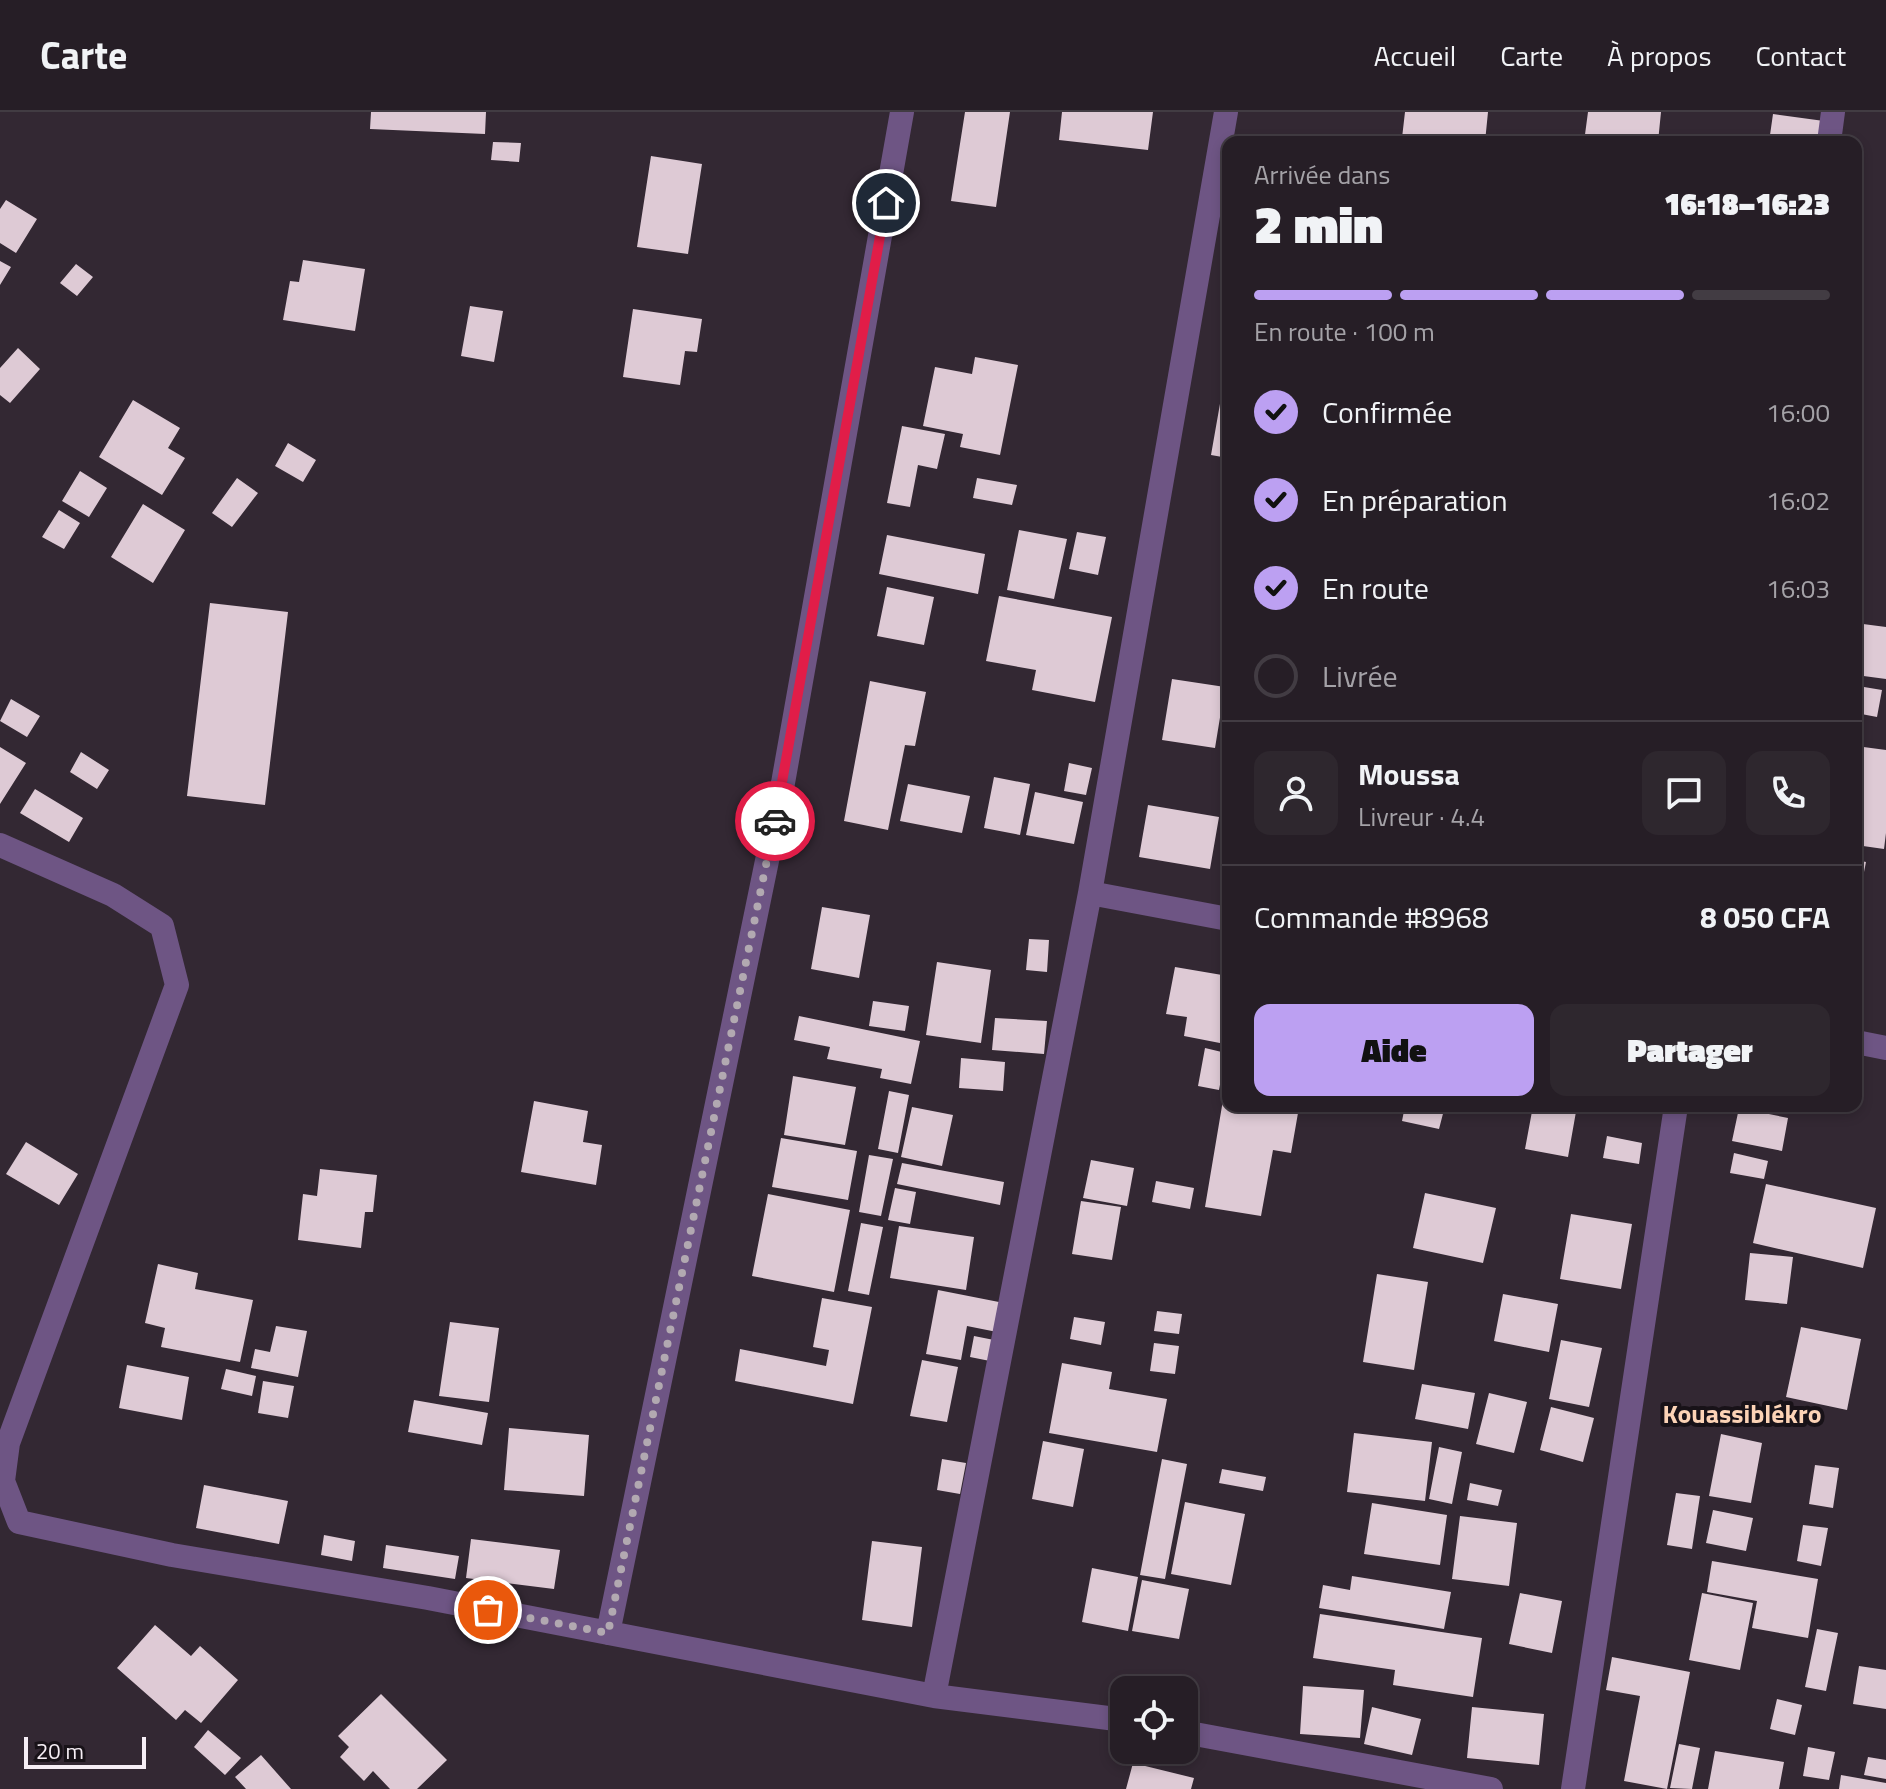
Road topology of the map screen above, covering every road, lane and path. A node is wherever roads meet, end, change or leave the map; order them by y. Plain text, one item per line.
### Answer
1 (902, 112) edge
2 (1226, 112) edge
3 (1833, 112) edge
4 (1830, 136) edge
5 (0, 845) edge
6 (1090, 893) junction
7 (1222, 918) edge
8 (1862, 1043) edge
9 (1886, 1048) edge
10 (1675, 1112) edge
11 (608, 1633) junction
12 (934, 1696) junction
13 (1110, 1718) edge
14 (1198, 1735) edge
15 (1491, 1789) edge
16 (1573, 1789) edge

1 - 11 street
2 - 6 street
3 - 4 street
5 - 11 street
6 - 7 street
6 - 12 street
8 - 9 street
10 - 16 street
11 - 12 street
12 - 13 street
14 - 15 street

